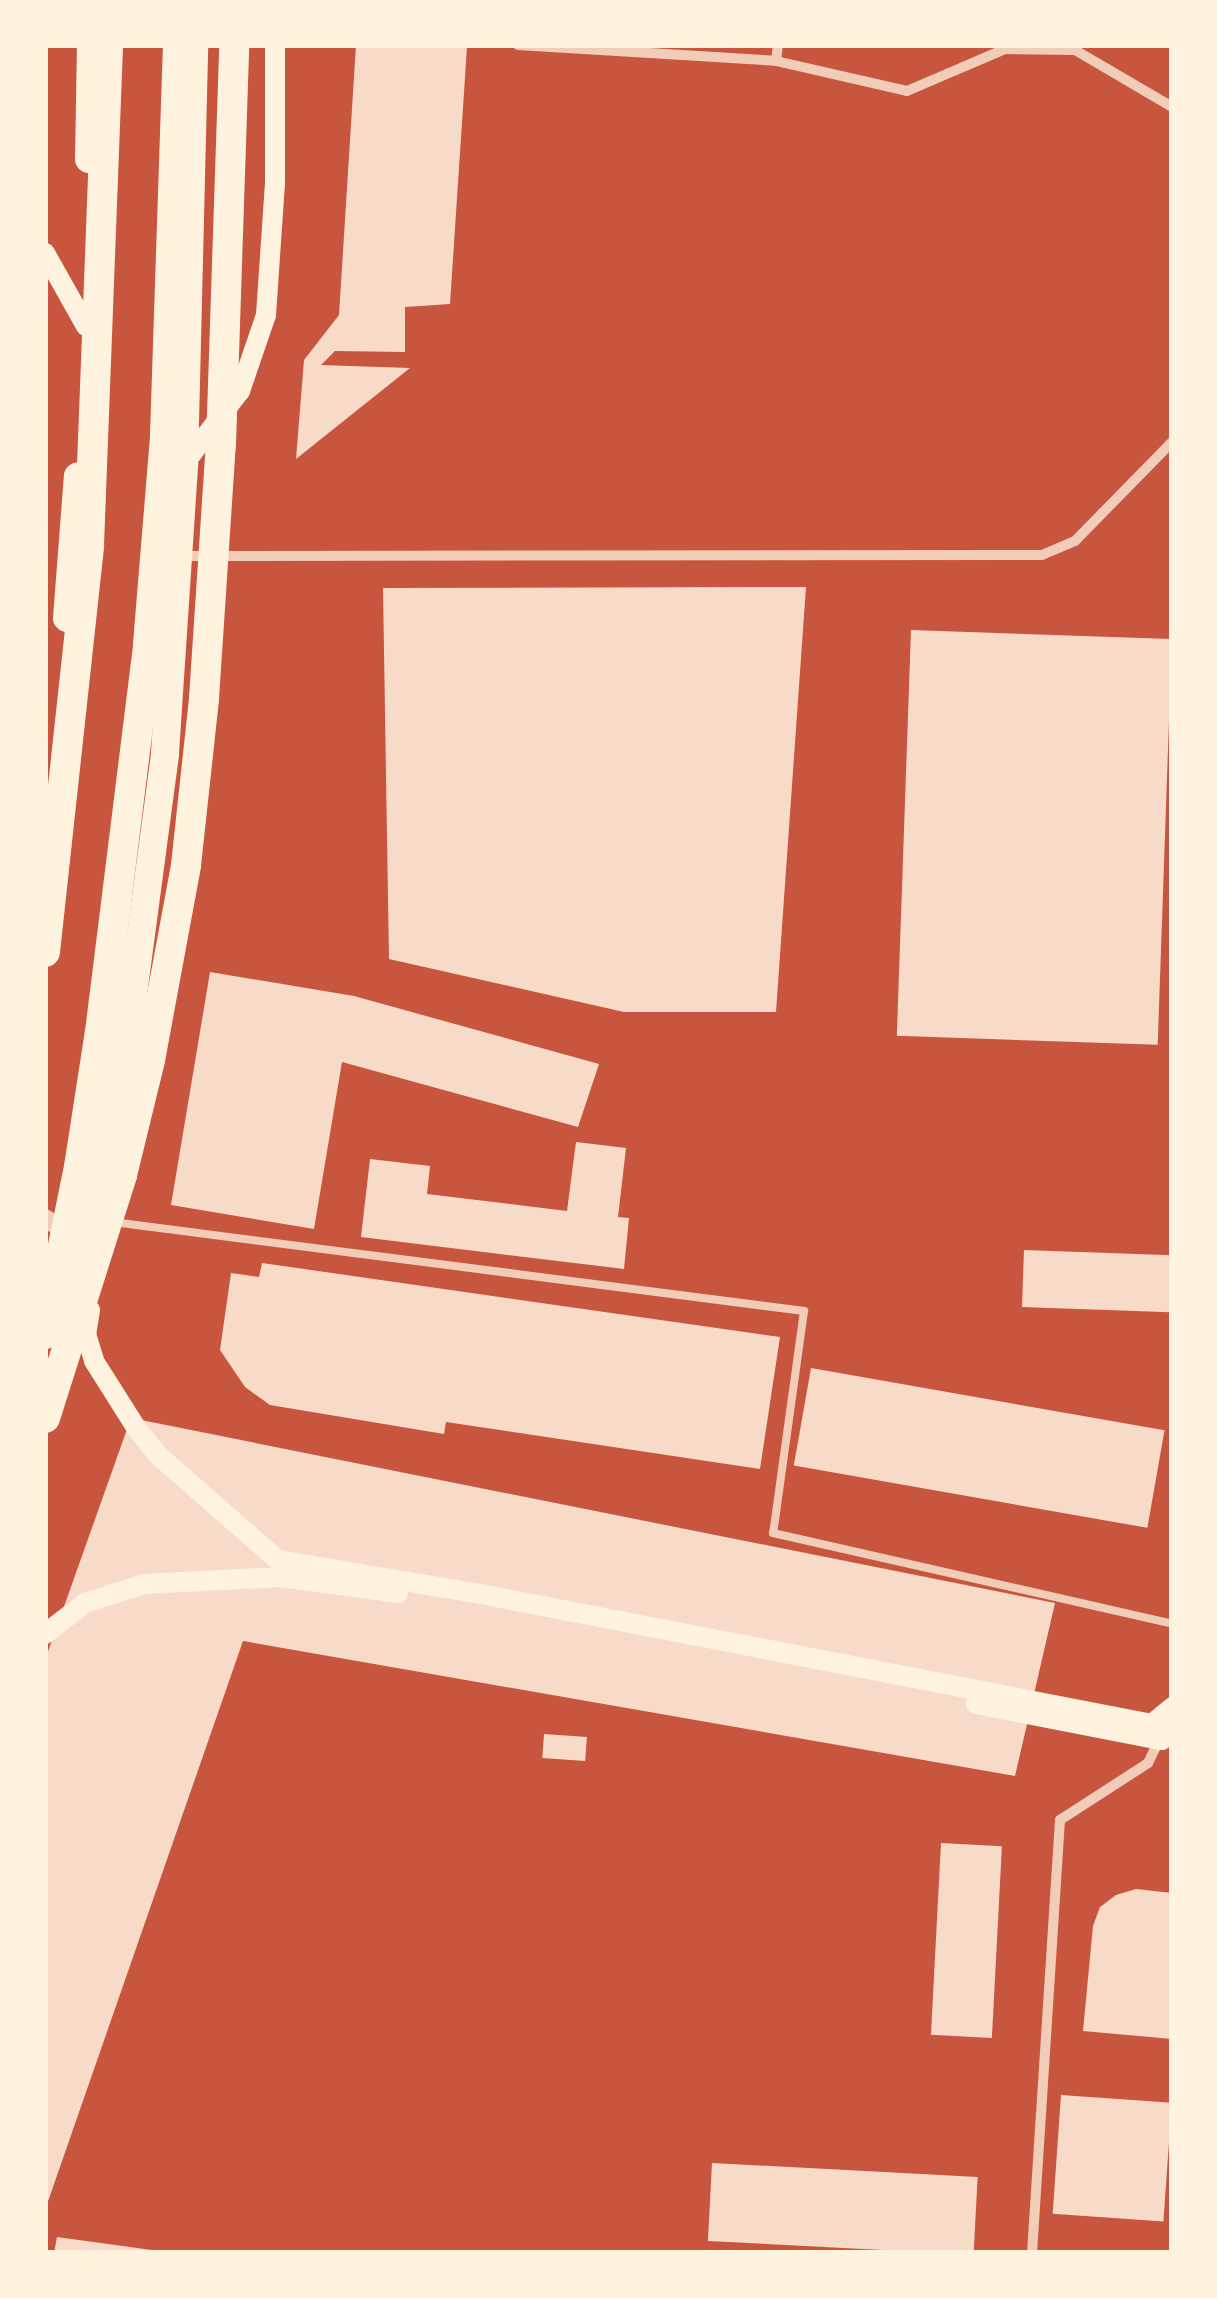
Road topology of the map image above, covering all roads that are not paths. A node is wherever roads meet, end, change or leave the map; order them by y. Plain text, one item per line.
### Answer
1 (91, 45) edge
2 (108, 45) edge
3 (178, 45) edge
4 (194, 45) edge
5 (234, 45) edge
6 (275, 45) edge
7 (518, 45) edge
8 (778, 45) edge
9 (776, 62) junction
10 (1172, 107) edge
11 (45, 254) edge
12 (86, 326) junction
13 (1172, 442) edge
14 (184, 464) junction
15 (180, 556) junction
16 (45, 823) edge
17 (45, 952) edge
18 (102, 1158) junction
19 (45, 1218) edge
20 (104, 1221) junction
21 (83, 1246) junction
22 (45, 1334) edge
23 (45, 1407) edge
24 (45, 1418) edge
25 (1172, 1624) edge
26 (45, 1634) edge
27 (1172, 1707) edge
28 (1162, 1732) edge
29 (1032, 2253) edge

1 - 12 highway
2 - 17 highway
3 - 22 highway
4 - 14 highway
5 - 24 highway
6 - 14 main road
7 - 9 street
8 - 9 street
9 - 10 street
11 - 12 main road
12 - 16 highway
13 - 15 street
14 - 15 highway
15 - 18 highway
18 - 20 main road
18 - 21 highway
19 - 21 street
20 - 25 lane
20 - 28 main road
21 - 23 highway
26 - 28 main road
27 - 28 main road
28 - 29 street

